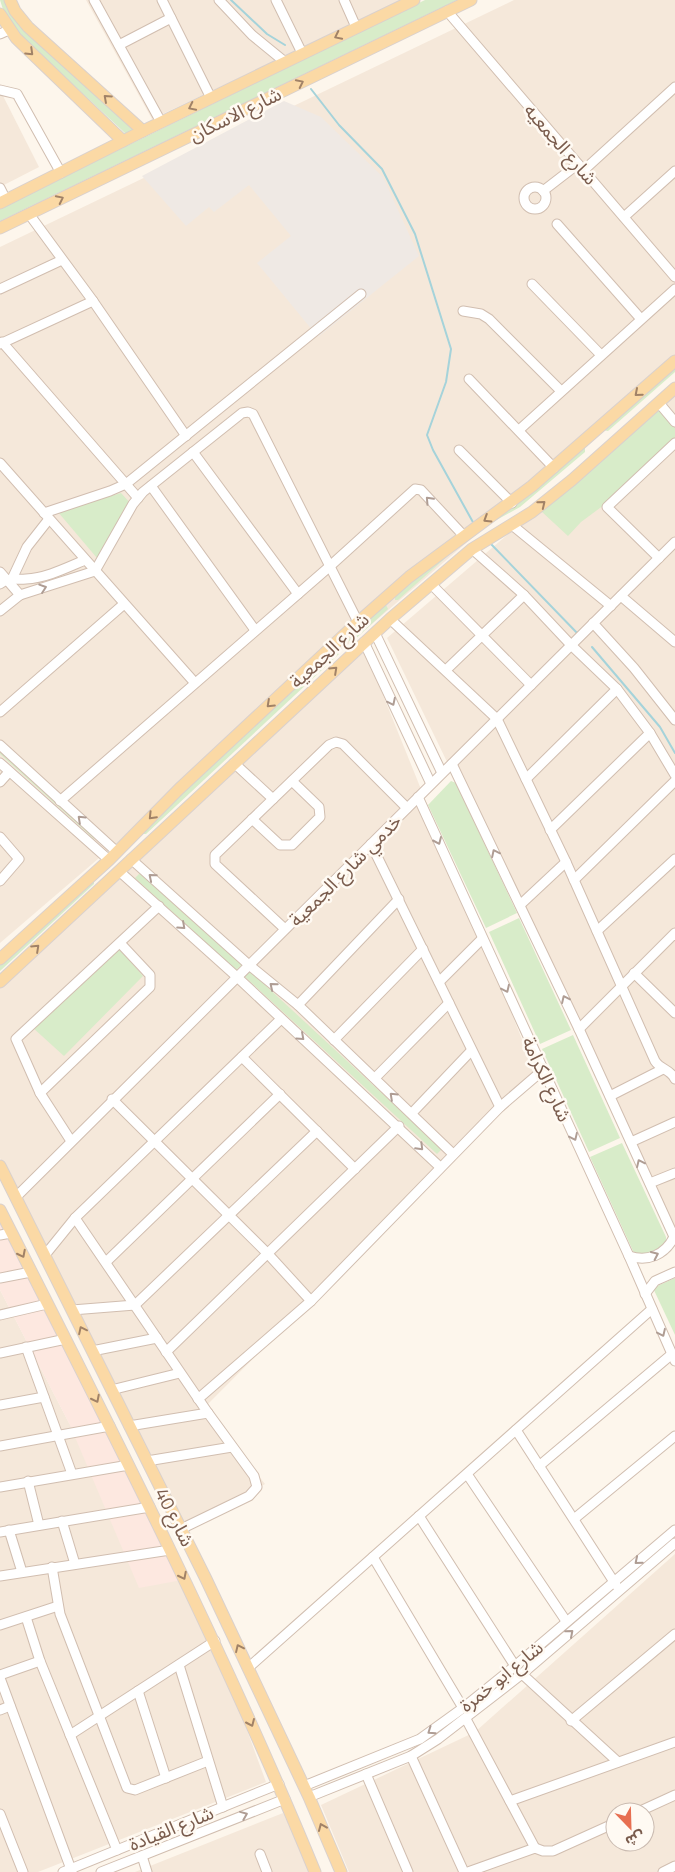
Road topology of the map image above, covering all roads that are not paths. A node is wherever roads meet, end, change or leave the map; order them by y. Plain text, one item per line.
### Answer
1 (10, 0) edge
2 (94, 0) edge
3 (162, 0) edge
4 (219, 0) edge
5 (276, 0) edge
6 (344, 0) edge
7 (414, 0) edge
8 (471, 0) edge
9 (447, 11) junction
10 (0, 14) edge
11 (171, 18) junction
12 (356, 27) junction
13 (4, 32) edge
14 (119, 45) junction
15 (302, 53) junction
16 (285, 62) junction
17 (675, 87) edge
18 (0, 90) edge
19 (211, 98) junction
20 (161, 122) junction
21 (143, 131) junction
22 (123, 141) junction
23 (581, 167) junction
24 (61, 173) junction
25 (674, 175) edge
26 (0, 188) edge
27 (543, 190) dead end
28 (3, 202) edge
29 (29, 214) junction
30 (624, 217) junction
31 (557, 224) dead end
32 (0, 228) edge
33 (62, 260) junction
34 (675, 277) edge
35 (532, 284) dead end
36 (0, 289) edge
37 (675, 289) edge
38 (361, 294) dead end
39 (92, 301) junction
40 (463, 311) dead end
41 (641, 319) junction
42 (1, 343) edge
43 (601, 355) junction
44 (675, 361) edge
45 (469, 379) dead end
46 (675, 388) edge
47 (561, 391) junction
48 (658, 403) junction
49 (675, 422) edge
50 (600, 428) junction
51 (519, 430) junction
52 (186, 436) junction
53 (614, 443) junction
54 (675, 443) edge
55 (581, 444) junction
56 (459, 450) dead end
57 (193, 452) junction
58 (594, 461) junction
59 (0, 463) edge
60 (554, 468) junction
61 (126, 484) junction
62 (151, 486) junction
63 (138, 498) junction
64 (512, 502) junction
65 (47, 516) junction
66 (512, 525) junction
67 (463, 535) junction
68 (675, 542) edge
69 (472, 549) junction
70 (659, 558) junction
71 (85, 560) junction
72 (329, 567) junction
73 (95, 570) junction
74 (0, 572) edge
75 (6, 581) edge
76 (431, 584) junction
77 (298, 594) junction
78 (524, 595) junction
79 (20, 596) junction
80 (621, 596) junction
81 (124, 604) junction
82 (611, 606) junction
83 (0, 610) edge
84 (390, 619) junction
85 (358, 622) junction
86 (593, 623) junction
87 (256, 630) junction
88 (375, 633) junction
89 (483, 634) junction
90 (674, 639) edge
91 (380, 645) junction
92 (571, 645) junction
93 (366, 647) junction
94 (446, 670) junction
95 (195, 683) junction
96 (532, 685) junction
97 (617, 689) junction
98 (0, 712) edge
99 (497, 719) junction
100 (675, 720) edge
101 (650, 734) junction
102 (0, 745) edge
103 (234, 763) junction
104 (0, 764) edge
105 (206, 764) junction
106 (452, 764) junction
107 (9, 772) junction
108 (442, 773) junction
109 (675, 775) edge
110 (220, 778) junction
111 (526, 779) junction
112 (292, 781) junction
113 (675, 781) edge
114 (0, 782) edge
115 (432, 784) junction
116 (179, 789) junction
117 (418, 797) junction
118 (273, 799) junction
119 (60, 801) junction
120 (193, 802) junction
121 (407, 808) junction
122 (252, 819) junction
123 (550, 830) junction
124 (137, 831) junction
125 (0, 837) edge
126 (128, 840) junction
127 (150, 842) junction
128 (371, 844) junction
129 (140, 851) junction
130 (113, 856) junction
131 (131, 859) junction
132 (675, 859) edge
133 (566, 862) junction
134 (119, 871) junction
135 (574, 880) junction
136 (0, 881) edge
137 (399, 899) junction
138 (520, 904) junction
139 (159, 906) junction
140 (285, 929) junction
141 (597, 931) junction
142 (675, 933) edge
143 (482, 939) junction
144 (120, 943) junction
145 (423, 949) junction
146 (1, 955) edge
147 (249, 965) junction
148 (634, 973) junction
149 (237, 977) junction
150 (0, 982) edge
151 (439, 982) junction
152 (622, 986) junction
153 (449, 1003) junction
154 (298, 1006) junction
155 (675, 1013) edge
156 (281, 1018) junction
157 (579, 1029) junction
158 (334, 1040) junction
159 (472, 1051) junction
160 (242, 1057) junction
161 (663, 1069) junction
162 (543, 1070) junction
163 (375, 1078) junction
164 (675, 1079) edge
165 (40, 1093) junction
166 (280, 1094) junction
167 (610, 1096) junction
168 (112, 1100) junction
169 (500, 1107) junction
170 (412, 1113) junction
171 (675, 1122) edge
172 (399, 1126) junction
173 (317, 1132) junction
174 (71, 1141) junction
175 (631, 1142) junction
176 (155, 1143) junction
177 (453, 1154) junction
178 (0, 1166) edge
179 (440, 1167) junction
180 (355, 1170) junction
181 (675, 1173) edge
182 (193, 1179) junction
183 (650, 1184) junction
184 (16, 1197) junction
185 (0, 1210) edge
186 (230, 1215) junction
187 (75, 1218) junction
188 (6, 1234) edge
189 (674, 1238) edge
190 (268, 1254) junction
191 (44, 1255) junction
192 (629, 1256) junction
193 (106, 1262) junction
194 (31, 1272) junction
195 (675, 1272) edge
196 (0, 1278) edge
197 (645, 1294) junction
198 (311, 1301) junction
199 (47, 1304) junction
200 (134, 1305) junction
201 (72, 1310) junction
202 (652, 1310) junction
203 (0, 1315) edge
204 (157, 1338) junction
205 (66, 1339) junction
206 (26, 1347) junction
207 (92, 1352) junction
208 (166, 1352) junction
209 (0, 1353) edge
210 (674, 1357) edge
211 (180, 1373) junction
212 (111, 1390) junction
213 (44, 1397) junction
214 (198, 1399) junction
215 (0, 1404) edge
216 (208, 1413) junction
217 (129, 1425) junction
218 (111, 1428) junction
219 (516, 1430) junction
220 (58, 1436) junction
221 (675, 1436) edge
222 (138, 1444) junction
223 (0, 1446) edge
224 (232, 1447) junction
225 (122, 1451) junction
226 (147, 1461) junction
227 (129, 1465) junction
228 (539, 1466) junction
229 (72, 1474) junction
230 (467, 1474) junction
231 (28, 1482) junction
232 (0, 1487) edge
233 (150, 1506) junction
234 (420, 1516) junction
235 (574, 1519) junction
236 (62, 1521) junction
237 (39, 1525) junction
238 (181, 1529) junction
239 (675, 1530) edge
240 (5, 1531) edge
241 (675, 1543) edge
242 (170, 1550) junction
243 (373, 1557) junction
244 (75, 1564) junction
245 (52, 1567) junction
246 (22, 1572) junction
247 (0, 1576) edge
248 (614, 1581) junction
249 (619, 1590) junction
250 (58, 1606) junction
251 (26, 1617) junction
252 (566, 1621) junction
253 (0, 1625) edge
254 (675, 1634) edge
255 (214, 1641) junction
256 (40, 1661) junction
257 (179, 1665) junction
258 (515, 1666) junction
259 (248, 1668) junction
260 (522, 1674) junction
261 (0, 1677) edge
262 (138, 1692) junction
263 (10, 1706) junction
264 (463, 1708) junction
265 (0, 1710) edge
266 (454, 1714) junction
267 (98, 1717) junction
268 (463, 1721) junction
269 (571, 1721) junction
270 (70, 1735) junction
271 (675, 1742) edge
272 (411, 1756) junction
273 (208, 1761) junction
274 (618, 1762) junction
275 (366, 1774) junction
276 (166, 1778) junction
277 (279, 1784) junction
278 (304, 1786) junction
279 (675, 1795) edge
280 (309, 1797) junction
281 (285, 1798) junction
282 (510, 1801) junction
283 (655, 1804) edge
284 (223, 1807) junction
285 (0, 1814) edge
286 (605, 1828) edge
287 (535, 1848) junction
288 (116, 1850) junction
289 (260, 1854) dead end
290 (142, 1856) junction
291 (675, 1866) edge
292 (69, 1871) edge
293 (23, 1872) edge
294 (101, 1872) edge
295 (148, 1872) edge
296 (268, 1872) edge
297 (315, 1872) edge
298 (341, 1872) edge
299 (408, 1872) edge
300 (464, 1872) edge
301 (468, 1872) edge
302 (663, 1872) edge

21 -> 1 main road
2 - 14 street
3 - 11 street
4 - 16 street
5 - 15 street
6 - 12 street
7 - 12 main road, شارع الاسكان
8 - 9 main road, شارع الاسكان
9 - 23 street, شارع الجمعيه
29 -> 9 main road, شارع الاسكان
10 - 13 main road
11 - 14 street
11 - 19 street
12 -> 15 main road, شارع الاسكان
13 -> 22 main road
14 - 20 street
15 - 16 main road, شارع الاسكان
16 - 19 main road, شارع الاسكان
17 - 23 street
18 - 24 street
19 -> 20 main road, شارع الاسكان
20 - 21 main road, شارع الاسكان
21 - 22 main road, شارع الاسكان
22 - 24 main road, شارع الاسكان
23 - 27 street
23 - 30 street, شارع الجمعيه
24 - 28 main road, شارع الاسكان
25 - 30 street
26 - 28 street
29 - 32 main road, شارع الاسكان
29 - 33 street
30 - 34 street, شارع الجمعيه
31 - 41 street
33 - 36 street
33 - 39 street
35 - 43 street
37 - 41 street
38 - 52 street
39 - 42 street
39 - 52 street
40 - 47 street
41 - 43 street
42 - 61 street
43 - 47 street
44 -> 50 main road, شارع الجمعية
45 - 51 street
46 - 48 main road, شارع الجمعية
47 - 51 street
48 - 49 street
48 - 53 main road, شارع الجمعية
50 - 53 main road
50 - 55 main road, شارع الجمعية
51 - 60 street
52 - 61 street
53 - 58 main road, شارع الجمعية
54 - 70 street
55 - 58 main road
55 - 60 main road, شارع الجمعية
56 - 64 street
57 - 62 street
57 - 72 street
57 - 77 street
66 -> 58 main road, شارع الجمعية
59 - 65 street
60 - 64 main road, شارع الجمعية
61 - 63 street
61 - 65 street
62 - 63 street
62 - 87 street
63 - 73 street
64 -> 67 main road, شارع الجمعية
65 - 71 street
65 - 75 street
66 - 69 main road, شارع الجمعية
66 - 82 street
67 -> 72 street
67 - 85 main road, شارع الجمعية
68 - 70 street, خدمي شارع الجمعية
69 - 76 main road, شارع الجمعية
69 - 78 street
70 - 80 street, خدمي شارع الجمعية
71 - 73 street
71 - 75 street
72 - 77 street
72 - 85 street
79 -> 73 street
73 - 81 street
74 - 75 street
75 - 79 street
76 - 84 main road, شارع الجمعية
76 - 89 street
77 - 87 street
78 - 89 street
78 - 92 street
79 - 83 street
80 - 82 street, خدمي شارع الجمعية
80 - 90 street
81 - 95 street
81 - 98 street
82 - 86 street, خدمي شارع الجمعية
84 - 88 main road, شارع الجمعية
84 - 94 street
85 -> 105 main road, شارع الجمعية
86 - 92 street, خدمي شارع الجمعية
86 - 100 street
87 - 95 street
88 - 91 street
88 - 93 main road, شارع الجمعية
89 - 94 street
89 - 96 street
91 - 93 street
91 - 108 street
92 - 96 street, خدمي شارع الجمعية
92 - 97 street
103 -> 93 main road, شارع الجمعية
93 -> 115 street
94 - 99 street
95 - 119 street
96 - 99 street, خدمي شارع الجمعية
97 - 101 street
97 - 111 street
99 - 106 street, خدمي شارع الجمعية
99 - 111 street
101 - 109 street
101 - 123 street
102 - 119 street
103 - 110 main road, شارع الجمعية
103 - 118 street
104 - 107 street
105 - 110 main road
105 - 116 main road, شارع الجمعية
106 - 108 street, خدمي شارع الجمعية
138 -> 106 street
107 - 114 street
107 - 130 street
108 - 115 street, خدمي شارع الجمعية
110 - 120 main road, شارع الجمعية
111 - 123 street
112 - 118 street
112 - 121 street
112 - 122 street
113 - 135 street
115 - 117 street, خدمي شارع الجمعية
116 - 120 main road
116 -> 124 main road, شارع الجمعية
117 - 121 street, خدمي شارع الجمعية
117 -> 143 street, شارع الكرامة
118 - 122 street
130 -> 119 street
120 - 127 main road, شارع الجمعية
121 - 128 street, خدمي شارع الجمعية
122 - 140 street
123 - 133 street
124 - 126 main road, شارع الجمعية
124 - 127 main road
125 - 136 street
126 - 129 main road
126 - 130 main road, شارع الجمعية
127 - 129 main road, شارع الجمعية
128 - 137 street
128 - 140 street, خدمي شارع الجمعية
129 - 131 main road, شارع الجمعية
130 - 146 main road, شارع الجمعية
131 - 134 main road, شارع الجمعية
147 -> 131 street
132 - 141 street
133 - 135 street
133 - 138 street
134 - 139 street
150 -> 134 main road, شارع الجمعية
135 - 141 street
137 - 145 street
137 - 154 street
157 -> 138 street
139 - 144 street
139 -> 149 street
140 - 147 street, خدمي شارع الجمعية
141 - 152 street
142 - 148 street
143 - 151 street
143 -> 162 street, شارع الكرامة
144 - 165 street
144 - 165 street
145 - 151 street
145 - 158 street
147 - 149 street, خدمي شارع الجمعية
154 -> 147 street
148 - 152 street
148 - 155 street
149 - 156 street
149 - 168 street, خدمي شارع الجمعية
151 - 153 street
152 - 157 street
152 - 161 street
153 - 159 street
153 - 163 street
154 - 158 street
156 - 160 street
156 -> 172 street
157 - 167 street
158 - 163 street
159 - 169 street
159 - 170 street
160 - 166 street
160 - 176 street
161 - 164 street
161 - 167 street
162 - 169 street
162 -> 192 street, شارع الكرامة
170 -> 163 street
165 - 174 street
166 - 173 street
166 - 182 street
167 - 175 street
168 - 174 street, خدمي شارع الجمعية
168 - 176 street
169 - 177 street
170 - 177 street
171 - 175 street
172 -> 179 street
172 - 180 street
173 - 180 street
173 - 186 street
174 - 184 street, خدمي شارع الجمعية
183 -> 175 street
176 - 182 street
176 - 187 street
177 - 179 street
178 - 184 main road, شارع 40
179 - 198 street
180 - 190 street
181 - 183 street
182 - 186 street
182 - 193 street
183 - 189 street
184 - 191 main road, شارع 40
185 - 188 main road, شارع 40
186 - 190 street
186 - 200 street
187 - 191 street
187 - 193 street
188 -> 194 main road, شارع 40
192 -> 189 street
190 - 198 street
190 - 208 street
191 - 201 main road, شارع 40
192 - 197 street, شارع الكرامة
193 - 200 street
194 - 196 street
194 - 199 main road, شارع 40
195 - 197 street
197 - 202 street, شارع الكرامة
198 - 214 street
199 - 203 street
199 - 205 main road, شارع 40
200 - 201 street
200 - 204 street
207 -> 201 main road, شارع 40
202 -> 210 street, شارع الكرامة
202 - 219 street
204 - 207 street
204 - 208 street
205 - 206 street
205 -> 218 main road, شارع 40
206 - 209 street
206 - 213 street
207 - 212 main road, شارع 40
208 - 211 street
210 - 228 street
211 - 212 street
211 - 214 street
212 - 217 main road, شارع 40
213 - 215 street
213 - 220 street
214 - 216 street
216 - 217 street
216 - 224 street
217 - 218 main road
217 - 222 main road, شارع 40
218 - 220 street
218 - 225 main road, شارع 40
219 - 228 street
219 - 230 street
220 - 223 street
220 - 229 street
221 - 235 street
222 - 225 main road
222 - 226 main road, شارع 40
224 - 226 street
224 - 238 street
225 - 227 main road, شارع 40
226 - 238 main road, شارع 40
227 - 229 street
227 - 233 main road, شارع 40
228 - 235 street
229 - 231 street
230 - 234 street
230 - 252 street
231 - 232 street
231 - 237 street
233 - 236 street
233 - 242 main road, شارع 40
234 - 243 street
234 - 258 street
235 - 248 street
236 - 237 street
236 - 244 street
237 - 240 street
259 -> 238 main road, شارع 40
239 -> 248 street, شارع ابو خمرة
240 - 246 street
241 - 249 street, شارع ابو خمرة
242 - 244 street
242 -> 255 main road, شارع 40
243 - 259 street
243 - 264 street
244 - 245 street
245 - 246 street
245 - 250 street
246 - 247 street
248 - 249 street
248 - 252 street, شارع ابو خمرة
260 -> 249 street, شارع ابو خمرة
250 - 251 street
250 - 267 street
251 - 253 street
251 - 256 street
252 - 258 street, شارع ابو خمرة
254 - 269 street
255 - 257 street
255 -> 277 main road, شارع 40
256 - 261 street
256 - 270 street
257 - 262 street
257 - 273 street
258 - 264 street, شارع ابو خمرة
259 - 278 main road, شارع 40
260 - 268 street, شارع ابو خمرة
260 - 269 street
261 - 263 street
262 - 267 street
262 - 276 street
263 - 265 street
263 - 292 street
264 - 266 street, شارع ابو خمرة
266 - 268 street
266 -> 278 street, شارع ابو خمرة
267 - 270 street
267 - 276 street
268 - 272 street, شارع ابو خمرة
268 - 282 street
269 - 274 street
270 - 288 street
271 - 274 street
272 - 275 street, شارع ابو خمرة
272 - 300 street
273 - 276 street
273 - 284 street
274 - 282 street
275 - 280 street, شارع ابو خمرة
275 - 299 street
277 - 281 main road, شارع 40
277 - 284 street, شارع القيادة
278 - 280 main road, شارع 40
279 - 283 street
298 -> 280 main road, شارع 40
290 -> 281 street, شارع القيادة
281 - 297 main road, شارع 40
282 - 287 street
284 - 288 street, شارع القيادة
285 - 293 street
286 - 287 street
287 - 301 street
288 - 292 street, شارع القيادة
289 - 296 street
290 - 294 street, شارع القيادة
290 - 295 street
291 - 302 street

